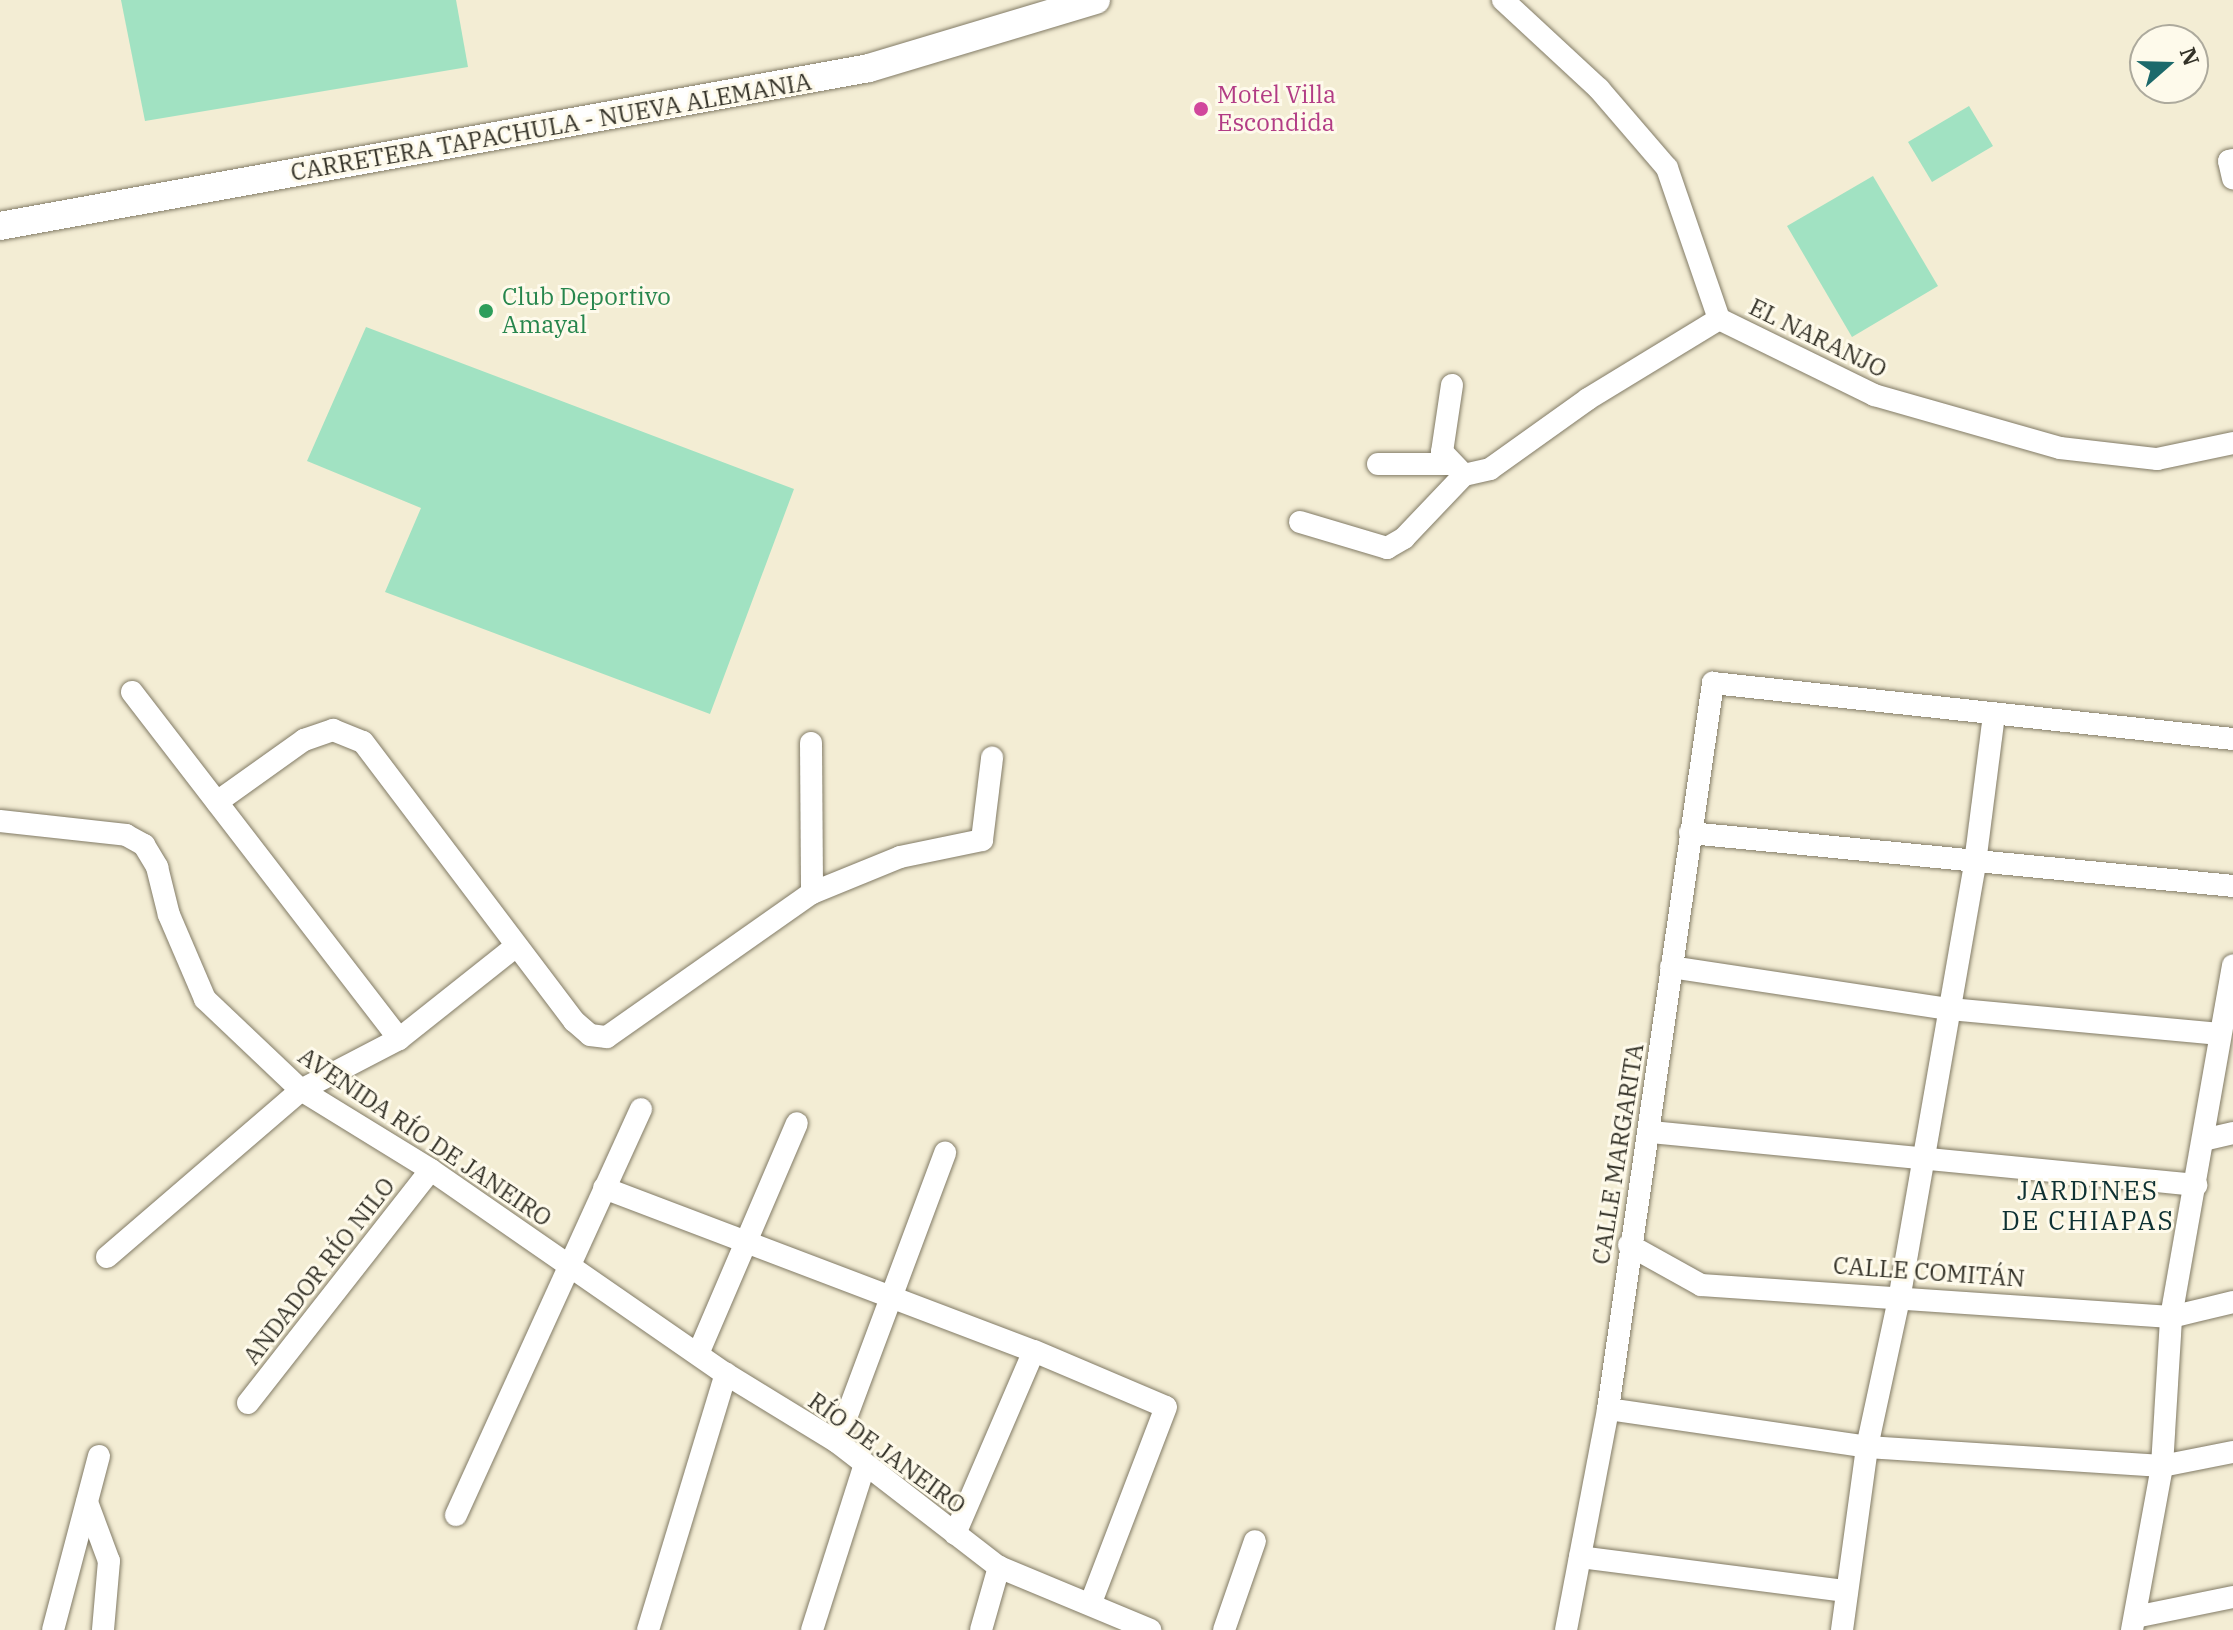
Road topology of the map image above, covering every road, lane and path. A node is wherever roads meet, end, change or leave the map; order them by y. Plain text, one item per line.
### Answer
1 (1096, 0) edge
2 (1503, 0) edge
3 (2233, 160) edge
4 (2233, 179) edge
5 (0, 226) edge
6 (1719, 319) junction
7 (1452, 385) dead end
8 (2233, 443) edge
9 (1378, 464) dead end
10 (1457, 470) junction
11 (1300, 522) dead end
12 (132, 692) dead end
13 (1994, 714) junction
14 (2233, 739) edge
15 (811, 743) dead end
16 (992, 758) dead end
17 (217, 802) junction
18 (0, 821) edge
19 (1690, 833) junction
20 (1975, 863) junction
21 (2233, 886) edge
22 (812, 893) junction
23 (515, 947) junction
24 (1671, 967) junction
25 (2232, 980) edge
26 (1950, 1009) junction
27 (2220, 1034) junction
28 (399, 1039) junction
29 (301, 1090) junction
30 (641, 1109) dead end
31 (797, 1123) dead end
32 (1651, 1132) junction
33 (2233, 1133) edge
34 (2203, 1140) junction
35 (945, 1153) dead end
36 (1924, 1156) junction
37 (431, 1170) junction
38 (2196, 1185) junction
39 (604, 1188) junction
40 (747, 1240) junction
41 (1629, 1245) junction
42 (107, 1257) dead end
43 (567, 1267) junction
44 (1900, 1294) junction
45 (891, 1297) junction
46 (2233, 1302) edge
47 (2171, 1317) junction
48 (1034, 1351) junction
49 (698, 1354) junction
50 (726, 1374) junction
51 (248, 1403) dead end
52 (1608, 1409) junction
53 (837, 1442) junction
54 (1867, 1447) junction
55 (2233, 1452) edge
56 (99, 1456) dead end
57 (2162, 1466) junction
58 (864, 1467) junction
59 (87, 1502) junction
60 (456, 1515) dead end
61 (955, 1534) junction
62 (1255, 1541) dead end
63 (1580, 1557) junction
64 (999, 1567) junction
65 (1847, 1591) junction
66 (2233, 1597) edge
67 (1091, 1602) junction
68 (2133, 1624) edge
69 (53, 1630) edge
70 (103, 1630) edge
71 (648, 1630) edge
72 (812, 1630) edge
73 (981, 1630) edge
74 (1150, 1630) edge
75 (1224, 1630) edge
76 (1566, 1630) edge
77 (1842, 1630) edge

1 - 5 main road, CARRETERA TAPACHULA - NUEVA ALEMANIA
2 - 6 street, EL NARANJO
3 - 4 street
6 - 8 street, EL NARANJO
6 - 10 street
7 - 10 street
9 - 10 street
10 - 11 street
12 - 17 street
13 - 14 street
13 - 19 street, CALLE MARGARITA
13 - 20 street
15 - 22 street
16 - 22 street
17 - 23 street
17 - 28 street
18 - 29 street, AVENIDA RÍO DE JANEIRO
19 - 20 street
19 - 24 street, CALLE MARGARITA
20 - 21 street
20 - 26 street
22 - 23 street
23 - 28 street
24 - 26 street
24 - 32 street, CALLE MARGARITA
25 - 27 street
26 - 27 street
26 - 36 street
27 - 34 street
28 - 29 street
29 - 37 street, AVENIDA RÍO DE JANEIRO
29 - 42 street
30 - 39 street
31 - 40 street
32 - 36 street
32 - 41 street, CALLE MARGARITA
33 - 34 street
34 - 38 street
35 - 45 street
36 - 38 street
36 - 44 street
37 - 43 street, AVENIDA RÍO DE JANEIRO
37 - 51 street, ANDADOR RÍO NILO
38 - 47 street
39 - 40 street
39 - 43 street
40 - 45 street
40 - 49 street
41 - 44 street, CALLE COMITÁN
41 - 52 street, CALLE MARGARITA
43 - 49 street, RÍO DE JANEIRO
43 - 60 street
44 - 47 street, CALLE COMITÁN
44 - 54 street
45 - 48 street
45 - 53 street
46 - 47 street, CALLE COMITÁN
47 - 57 street
48 - 61 street
48 - 67 street
49 - 50 street, RÍO DE JANEIRO
50 - 53 street, RÍO DE JANEIRO
50 - 71 street
52 - 54 street
52 - 63 street, CALLE MARGARITA
53 - 58 street, RÍO DE JANEIRO
54 - 57 street
54 - 65 street
55 - 57 street
56 - 59 street
57 - 68 street
58 - 61 street, RÍO DE JANEIRO
58 - 72 street
59 - 69 street
59 - 70 street
61 - 64 street, RÍO DE JANEIRO
62 - 75 street
63 - 65 street
63 - 76 street, CALLE MARGARITA
64 - 67 street, RÍO DE JANEIRO
64 - 73 street
65 - 77 street
66 - 68 street
67 - 74 street, RÍO DE JANEIRO

